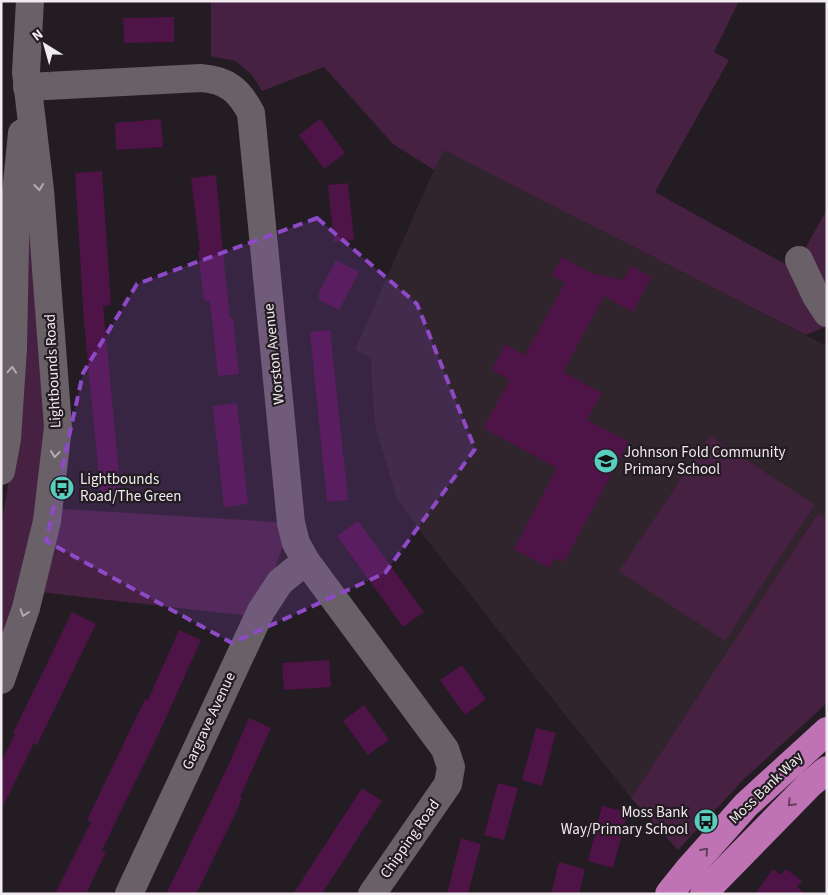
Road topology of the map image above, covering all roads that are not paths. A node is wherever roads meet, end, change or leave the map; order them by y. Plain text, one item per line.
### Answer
1 (30, 1) edge
2 (27, 87) junction
3 (799, 260) dead end
4 (827, 313) edge
5 (1, 471) edge
6 (306, 561) junction
7 (1, 680) edge
8 (827, 731) edge
9 (827, 770) edge
10 (448, 784) joint
11 (129, 894) edge
12 (372, 894) edge
13 (669, 894) edge
14 (704, 894) edge

1 - 2 street, Lightbounds Road
5 -> 2 street, Lightbounds Road
2 - 6 street, Worston Avenue
2 -> 7 street, Lightbounds Road
3 - 4 street
6 - 10 street, Worston Avenue
6 - 11 street, Gargrave Avenue
13 -> 8 highway, Moss Bank Way
9 -> 14 highway, Moss Bank Way
10 - 12 street, Chipping Road

